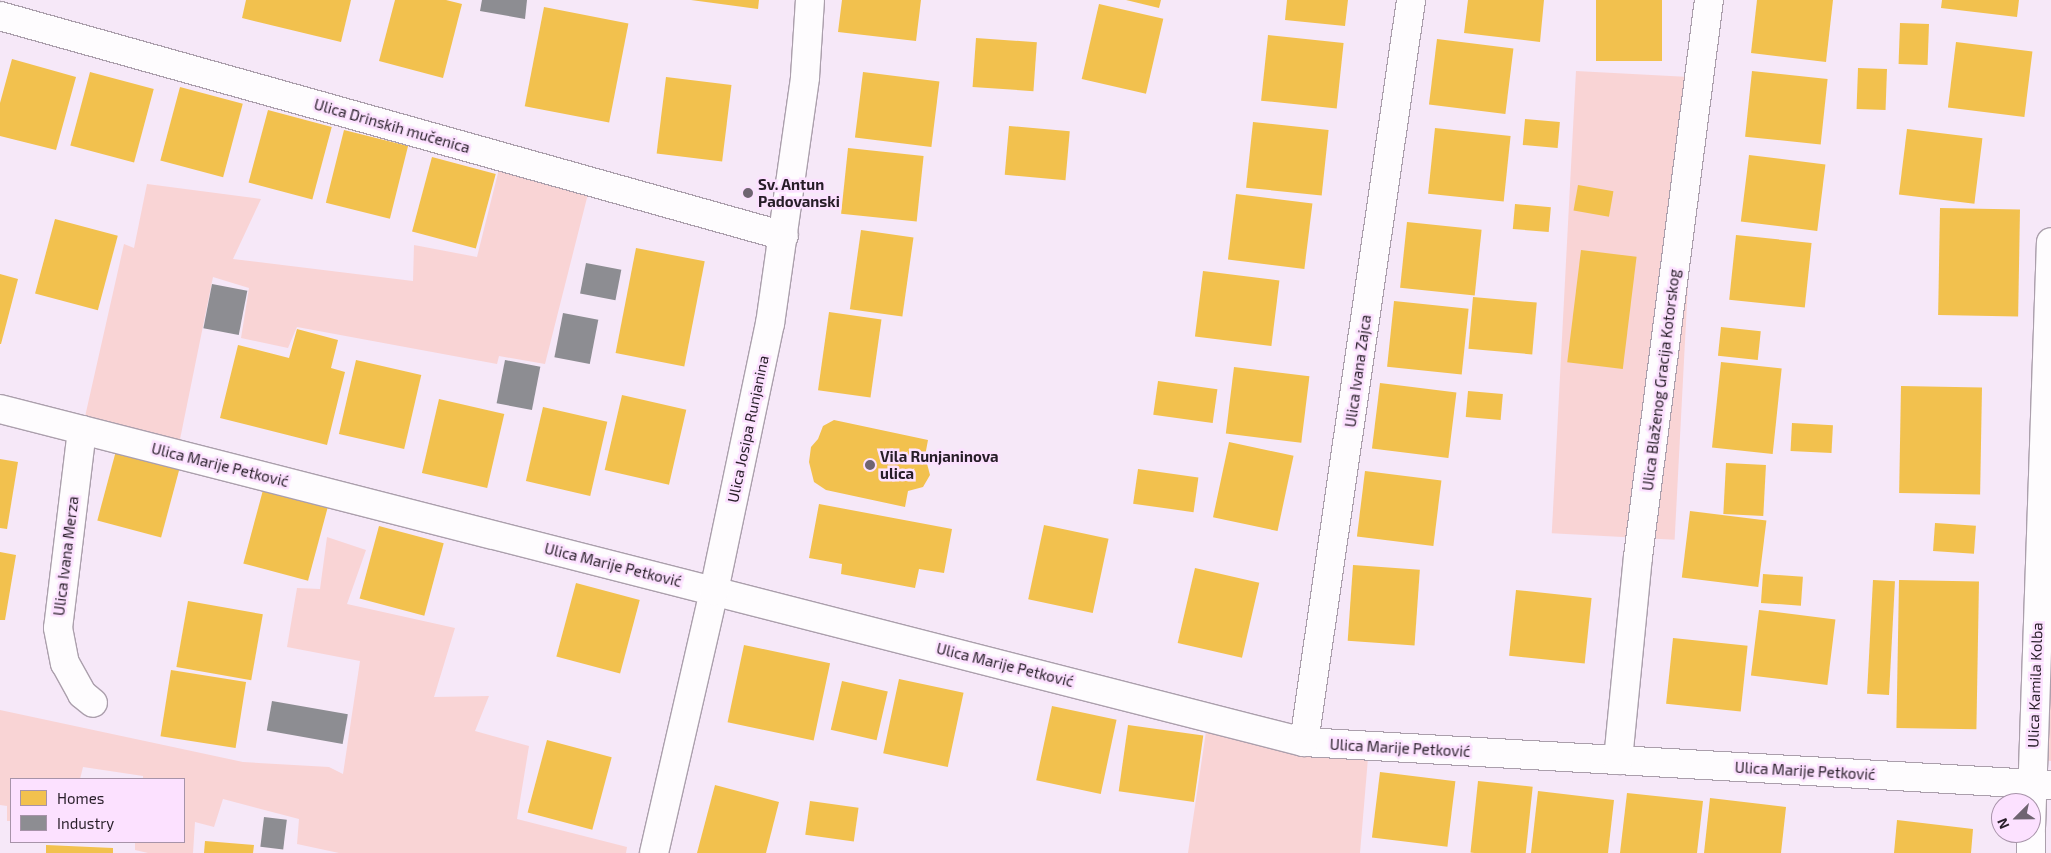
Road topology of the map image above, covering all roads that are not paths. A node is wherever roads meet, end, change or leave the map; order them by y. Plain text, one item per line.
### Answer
1 (810, 0) edge
2 (1411, 0) edge
3 (1709, 0) edge
4 (0, 16) edge
5 (784, 236) junction
6 (2051, 242) edge
7 (0, 409) edge
8 (82, 430) junction
9 (2046, 543) edge
10 (714, 590) junction
11 (93, 703) dead end
12 (1304, 742) junction
13 (1618, 760) junction
14 (2041, 784) edge
15 (654, 853) edge

1 - 5 street, Ulica Josipa Runjanina
2 - 12 street, Ulica Ivana Zajca
3 - 13 street, Ulica Blaženog Gracija Kotorskog
4 - 5 street, Ulica Drinskih mučenica
5 - 10 street, Ulica Josipa Runjanina
6 - 9 street, Ulica Kamila Kolba
7 - 8 street, Ulica Marije Petković
8 - 10 street, Ulica Marije Petković
8 - 11 street, Ulica Ivana Merza
9 - 14 street, Ulica Kamila Kolba
10 - 12 street, Ulica Marije Petković
10 - 15 street, Ulica Josipa Runjanina
12 - 13 street, Ulica Marije Petković
13 - 14 street, Ulica Marije Petković

